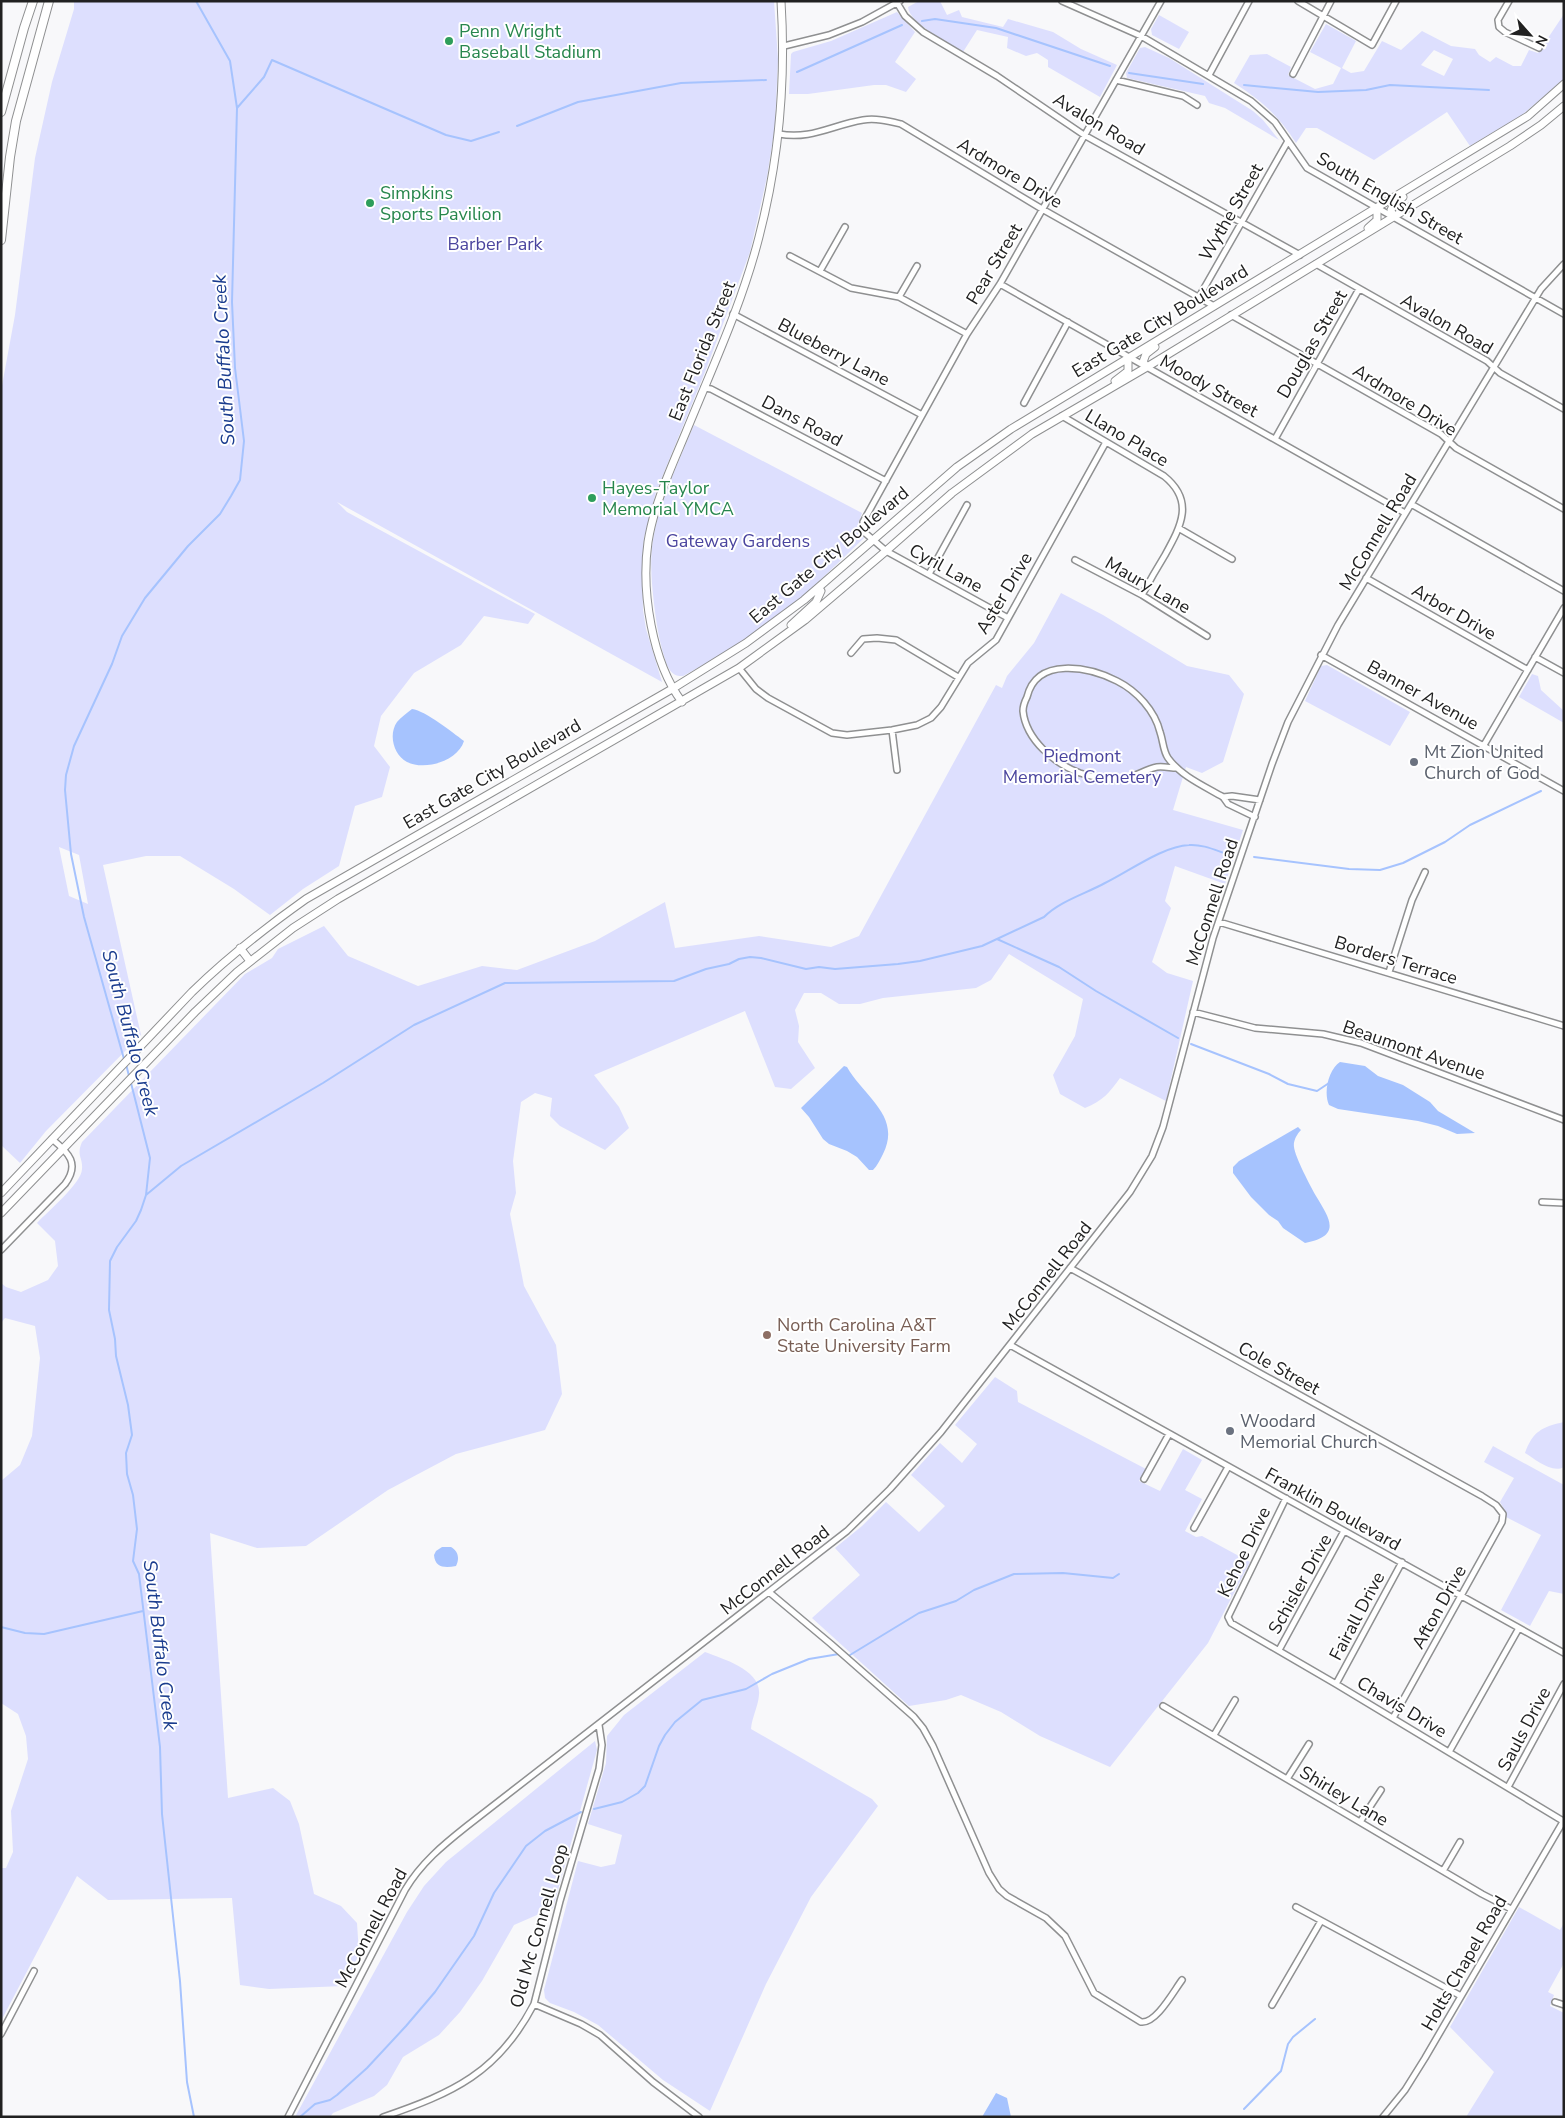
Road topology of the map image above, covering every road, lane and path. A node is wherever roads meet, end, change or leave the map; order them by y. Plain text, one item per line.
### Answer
1 (33, 1) edge
2 (50, 1) edge
3 (781, 1) edge
4 (1063, 1) edge
5 (1161, 1) edge
6 (1249, 1) edge
7 (1298, 1) edge
8 (1331, 1) edge
9 (1396, 1) edge
10 (1509, 1) edge
11 (898, 2) edge
12 (1323, 16) junction
13 (1141, 36) junction
14 (784, 46) junction
15 (1539, 48) dead end
16 (1293, 74) dead end
17 (1209, 75) junction
18 (1116, 80) junction
19 (1564, 84) edge
20 (1197, 105) dead end
21 (1564, 106) edge
22 (1, 112) edge
23 (779, 134) junction
24 (1084, 134) junction
25 (1288, 141) junction
26 (1428, 177) junction
27 (1377, 208) junction
28 (1042, 209) junction
29 (1393, 217) junction
30 (1241, 222) junction
31 (845, 227) dead end
32 (1, 240) edge
33 (1343, 248) junction
34 (1300, 255) junction
35 (790, 256) dead end
36 (1316, 264) junction
37 (1564, 264) edge
38 (917, 266) dead end
39 (820, 271) junction
40 (1000, 284) junction
41 (1359, 290) junction
42 (899, 297) junction
43 (1199, 297) junction
44 (1536, 299) junction
45 (1214, 306) junction
46 (734, 314) junction
47 (1564, 314) edge
48 (1231, 315) junction
49 (1068, 322) junction
50 (1176, 329) junction
51 (967, 334) junction
52 (1128, 358) junction
53 (1318, 364) junction
54 (1147, 367) junction
55 (1494, 367) junction
56 (704, 388) junction
57 (1099, 394) junction
58 (1024, 403) dead end
59 (1564, 409) edge
60 (922, 414) junction
61 (1062, 416) junction
62 (1275, 439) junction
63 (1106, 442) junction
64 (1449, 442) junction
65 (886, 481) junction
66 (1411, 504) junction
67 (967, 505) dead end
68 (1564, 509) edge
69 (1406, 513) junction
70 (1180, 529) junction
71 (873, 540) junction
72 (886, 551) junction
73 (1232, 559) dead end
74 (1075, 560) dead end
75 (929, 574) junction
76 (1366, 578) junction
77 (818, 588) junction
78 (1564, 591) edge
79 (1142, 595) junction
80 (1564, 608) edge
81 (1008, 618) junction
82 (1207, 636) dead end
83 (851, 653) dead end
84 (1321, 655) junction
85 (1535, 657) junction
86 (747, 663) junction
87 (739, 668) junction
88 (1528, 670) junction
89 (1564, 673) edge
90 (958, 677) junction
91 (672, 689) junction
92 (682, 702) junction
93 (892, 730) junction
94 (1484, 745) junction
95 (1176, 768) junction
96 (897, 770) dead end
97 (1564, 791) edge
98 (1223, 797) junction
99 (1260, 800) junction
100 (1255, 817) junction
101 (1425, 872) dead end
102 (1219, 922) junction
103 (240, 948) junction
104 (250, 962) junction
105 (1389, 972) junction
106 (1193, 1012) junction
107 (1564, 1026) edge
108 (1564, 1120) edge
109 (52, 1138) junction
110 (63, 1148) junction
111 (1, 1193) edge
112 (1542, 1202) dead end
113 (1564, 1203) edge
114 (1, 1213) edge
115 (1, 1250) edge
116 (1070, 1268) junction
117 (1010, 1345) junction
118 (1169, 1434) junction
119 (1228, 1467) junction
120 (1144, 1479) dead end
121 (1286, 1498) junction
122 (1500, 1510) joint
123 (1194, 1528) dead end
124 (1344, 1531) junction
125 (1402, 1562) junction
126 (768, 1592) junction
127 (1462, 1595) junction
128 (1228, 1617) joint
129 (1519, 1628) junction
130 (1279, 1650) junction
131 (1564, 1653) edge
132 (1336, 1684) junction
133 (1564, 1684) edge
134 (1235, 1700) dead end
135 (1163, 1706) dead end
136 (1394, 1718) junction
137 (599, 1726) junction
138 (1214, 1735) junction
139 (1309, 1744) dead end
140 (1449, 1752) junction
141 (1287, 1779) junction
142 (1508, 1787) junction
143 (1381, 1790) dead end
144 (1563, 1820) edge
145 (1360, 1822) junction
146 (1460, 1842) dead end
147 (1443, 1871) junction
148 (1296, 1907) dead end
149 (1511, 1909) junction
150 (1321, 1921) junction
151 (34, 1971) dead end
152 (1182, 1980) dead end
153 (1462, 1996) junction
154 (1555, 2002) dead end
155 (534, 2004) junction
156 (1272, 2005) dead end
157 (1564, 2005) edge
158 (1, 2034) edge
159 (288, 2117) edge
160 (383, 2117) edge
161 (699, 2117) edge
162 (1383, 2117) edge

1 - 22 highway
2 - 32 highway
3 - 14 main road, East Florida Street
4 - 13 street, South English Street
5 - 13 street, Pear Street
6 - 17 street
7 - 12 street
8 - 12 street
9 - 12 street
10 - 15 street
11 - 14 street
11 - 24 street, Avalon Road
12 - 16 street
13 - 17 street, South English Street
13 - 18 street, Pear Street
14 - 23 main road, East Florida Street
17 - 25 street, South English Street
18 - 20 street
18 - 24 street, Pear Street
19 - 26 main road, East Gate City Boulevard
21 - 29 main road, East Gate City Boulevard
23 - 28 street, Ardmore Drive
23 - 46 main road, East Florida Street
24 - 28 street, Pear Street
24 - 30 street, Avalon Road
25 - 27 street, South English Street
25 - 30 street, Wythe Street
26 - 27 main road, East Gate City Boulevard
26 - 29 main road
27 - 29 street, South English Street
27 - 33 main road
27 - 34 main road, East Gate City Boulevard
28 - 40 street, Pear Street
28 - 43 street, Ardmore Drive
29 - 33 main road, East Gate City Boulevard
29 - 44 street, South English Street
30 - 34 street, Avalon Road
30 - 43 street, Wythe Street
31 - 39 street
33 - 36 main road, East Gate City Boulevard
34 - 45 main road, East Gate City Boulevard
35 - 39 street
36 - 41 street, Avalon Road
36 - 48 main road, East Gate City Boulevard
37 - 44 street, McConnell Road
38 - 42 street
39 - 42 street
40 - 49 street, Moody Street
40 - 51 street, Pear Street
41 - 53 street, Douglas Street
41 - 55 street, Avalon Road
42 - 51 street
43 - 45 street, Ardmore Drive
44 - 47 street, South English Street
44 - 55 street, McConnell Road
45 - 50 main road, East Gate City Boulevard
46 - 56 main road, East Florida Street
46 - 60 street, Blueberry Lane
48 - 53 street, Ardmore Drive
48 - 54 main road, East Gate City Boulevard
49 - 52 street, Moody Street
49 - 58 street
50 - 52 main road, East Gate City Boulevard
50 - 54 main road
51 - 60 street, Pear Street
52 - 54 street, Moody Street
52 - 57 main road
52 - 71 main road, East Gate City Boulevard
53 - 62 street, Douglas Street
53 - 64 street, Ardmore Drive
54 - 57 main road, East Gate City Boulevard
54 - 62 street, Moody Street
55 - 59 street, Avalon Road
55 - 64 street, McConnell Road
56 - 65 street, Dans Road
56 - 91 main road, East Florida Street
57 - 61 main road, East Gate City Boulevard
60 - 65 street, Pear Street
61 - 63 street, Llano Place
61 - 72 main road, East Gate City Boulevard
62 - 69 street, Moody Street
63 - 70 street, Llano Place
63 - 81 street, Aster Drive
64 - 66 street, McConnell Road
64 - 68 street, Ardmore Drive
65 - 71 street, Pear Street
66 - 69 street, McConnell Road
66 - 78 street
67 - 75 street
69 - 76 street, McConnell Road
70 - 73 street
70 - 79 street, Llano Place
71 - 72 street, Cyril Lane
71 - 77 main road, East Gate City Boulevard
72 - 75 street, Cyril Lane
72 - 86 main road, East Gate City Boulevard
74 - 79 street, Maury Lane
75 - 81 street, Cyril Lane
76 - 84 street, McConnell Road
76 - 88 street, Arbor Drive
77 - 86 main road
77 - 91 main road, East Gate City Boulevard
79 - 82 street, Maury Lane
80 - 85 street
81 - 90 street, Aster Drive
83 - 90 street
84 - 94 street, Banner Avenue
84 - 99 street, McConnell Road
85 - 88 street
85 - 89 street
86 - 87 main road, East Gate City Boulevard
87 - 92 main road, East Gate City Boulevard
87 - 93 street, Aster Drive
88 - 94 street
90 - 93 street, Aster Drive
91 - 92 main road, East Florida Street
91 - 103 main road, East Gate City Boulevard
92 - 104 main road, East Gate City Boulevard
93 - 96 street
94 - 97 street, Banner Avenue
95 - 95 street
95 - 98 street
98 - 99 street
98 - 100 street
99 - 100 street, McConnell Road
100 - 102 street, McConnell Road
101 - 105 street
102 - 105 street, Borders Terrace
102 - 106 street, McConnell Road
103 - 104 main road
103 - 109 main road, East Gate City Boulevard
104 - 110 main road, East Gate City Boulevard
105 - 107 street, Borders Terrace
106 - 108 street, Beaumont Avenue
106 - 116 street, McConnell Road
109 - 110 street
109 - 111 main road, East Gate City Boulevard
110 - 114 main road, East Gate City Boulevard
110 - 115 street
112 - 113 street
116 - 117 street, McConnell Road
116 - 122 street, Cole Street
117 - 118 street, Franklin Boulevard
117 - 126 street, McConnell Road
118 - 119 street, Franklin Boulevard
118 - 120 street
119 - 121 street, Franklin Boulevard
119 - 123 street
121 - 124 street, Franklin Boulevard
121 - 128 street, Kehoe Drive
122 - 127 street, Afton Drive
124 - 125 street, Franklin Boulevard
124 - 130 street, Schisler Drive
125 - 127 street, Franklin Boulevard
125 - 132 street, Fairall Drive
126 - 137 street, McConnell Road
126 - 152 street
127 - 129 street, Franklin Boulevard
127 - 136 street, Afton Drive
128 - 130 street, Chavis Drive
129 - 131 street, Franklin Boulevard
129 - 140 street
130 - 132 street, Chavis Drive
132 - 136 street, Chavis Drive
133 - 142 street, Sauls Drive
134 - 138 street
135 - 138 street, Shirley Lane
136 - 140 street, Chavis Drive
137 - 155 street, Old Mc Connell Loop
137 - 159 street, McConnell Road
138 - 141 street, Shirley Lane
139 - 141 street
140 - 142 street, Chavis Drive
141 - 145 street, Shirley Lane
142 - 144 street, Chavis Drive
143 - 145 street
144 - 149 street, Holts Chapel Road
145 - 147 street, Shirley Lane
146 - 147 street
147 - 149 street, Shirley Lane
148 - 150 street
149 - 153 street, Holts Chapel Road
150 - 153 street
150 - 156 street
151 - 158 street
153 - 162 street, Holts Chapel Road
154 - 157 street
155 - 160 street, Old Mc Connell Loop
155 - 161 street

